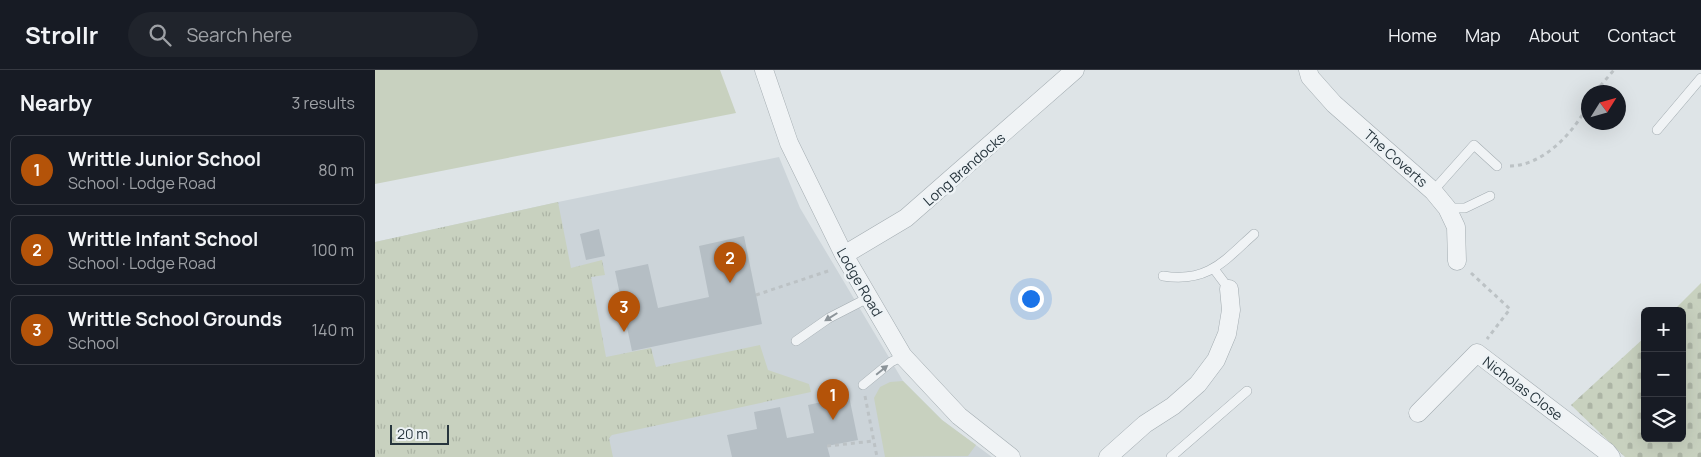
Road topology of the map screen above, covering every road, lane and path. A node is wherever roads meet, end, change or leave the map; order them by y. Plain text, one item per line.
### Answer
1 (764, 70) edge
2 (1075, 70) edge
3 (1308, 70) edge
4 (1614, 70) edge
5 (1701, 78) edge
6 (1601, 85) edge
7 (1581, 116) edge
8 (1657, 130) dead end
9 (1497, 166) joint
10 (1433, 191) junction
11 (1490, 196) dead end
12 (1447, 208) junction
13 (1254, 234) dead end
14 (846, 259) junction
15 (1457, 260) joint
16 (1215, 269) junction
17 (1163, 276) dead end
18 (1229, 289) joint
19 (756, 295) dead end
20 (868, 298) junction
21 (796, 341) dead end
22 (1477, 353) junction
23 (903, 356) junction
24 (863, 385) joint
25 (1247, 392) dead end
26 (1418, 413) dead end
27 (874, 441) junction
28 (827, 446) dead end
29 (877, 457) edge
30 (1011, 457) edge
31 (1109, 457) edge
32 (1171, 457) edge
33 (1611, 457) edge

1 - 14 street, Lodge Road
2 - 14 street, Long Brandocks
3 - 10 street, The Coverts
4 - 6 path
5 - 8 lane
7 - 9 path
9 - 10 lane
10 - 12 street, The Coverts
11 - 12 lane
12 - 15 street, The Coverts
13 - 16 lane
14 - 19 path
14 - 20 street, Lodge Road
15 - 22 path
16 - 17 lane
16 - 18 lane
18 - 31 street
20 -> 21 lane
20 - 23 street, Lodge Road
22 - 26 street, Nicholas Close
22 - 33 street, Nicholas Close
24 -> 23 lane
23 - 30 street, Lodge Road
24 - 27 path
25 - 32 lane
27 - 28 path
27 - 29 path

